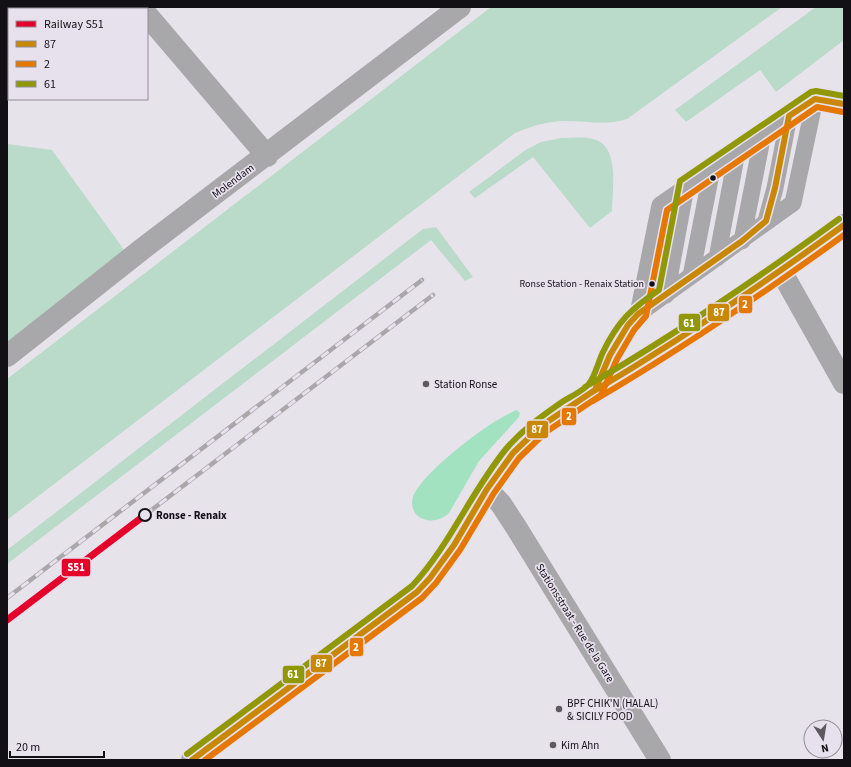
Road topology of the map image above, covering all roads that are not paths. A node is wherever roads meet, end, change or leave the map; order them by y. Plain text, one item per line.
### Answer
1 (460, 7) edge
2 (148, 16) edge
3 (815, 98) junction
4 (844, 104) edge
5 (789, 116) junction
6 (763, 134) junction
7 (737, 152) junction
8 (267, 156) junction
9 (712, 170) junction
10 (686, 187) junction
11 (766, 221) junction
12 (844, 225) edge
13 (742, 241) junction
14 (717, 258) junction
15 (781, 270) junction
16 (691, 276) junction
17 (666, 295) junction
18 (638, 314) junction
19 (7, 356) edge
20 (844, 383) edge
21 (595, 390) junction
22 (487, 489) junction
23 (192, 760) edge
24 (660, 760) edge

1 - 8 street, Molendam
2 - 8 street
3 - 4 lane
3 - 5 lane
3 - 11 lane
5 - 6 lane
5 - 11 lane
6 - 7 lane
6 - 13 lane
7 - 9 lane
7 - 14 lane
8 - 19 street, Molendam
9 - 10 lane
9 - 16 lane
10 - 17 lane
10 - 18 lane
11 - 13 lane
12 - 15 street
13 - 14 lane
14 - 16 lane
15 - 20 street
15 - 21 street
16 - 17 lane
17 - 18 lane
18 - 21 lane
21 - 22 street
22 - 23 street
22 - 24 street, Stationsstraat - Rue de la Gare

